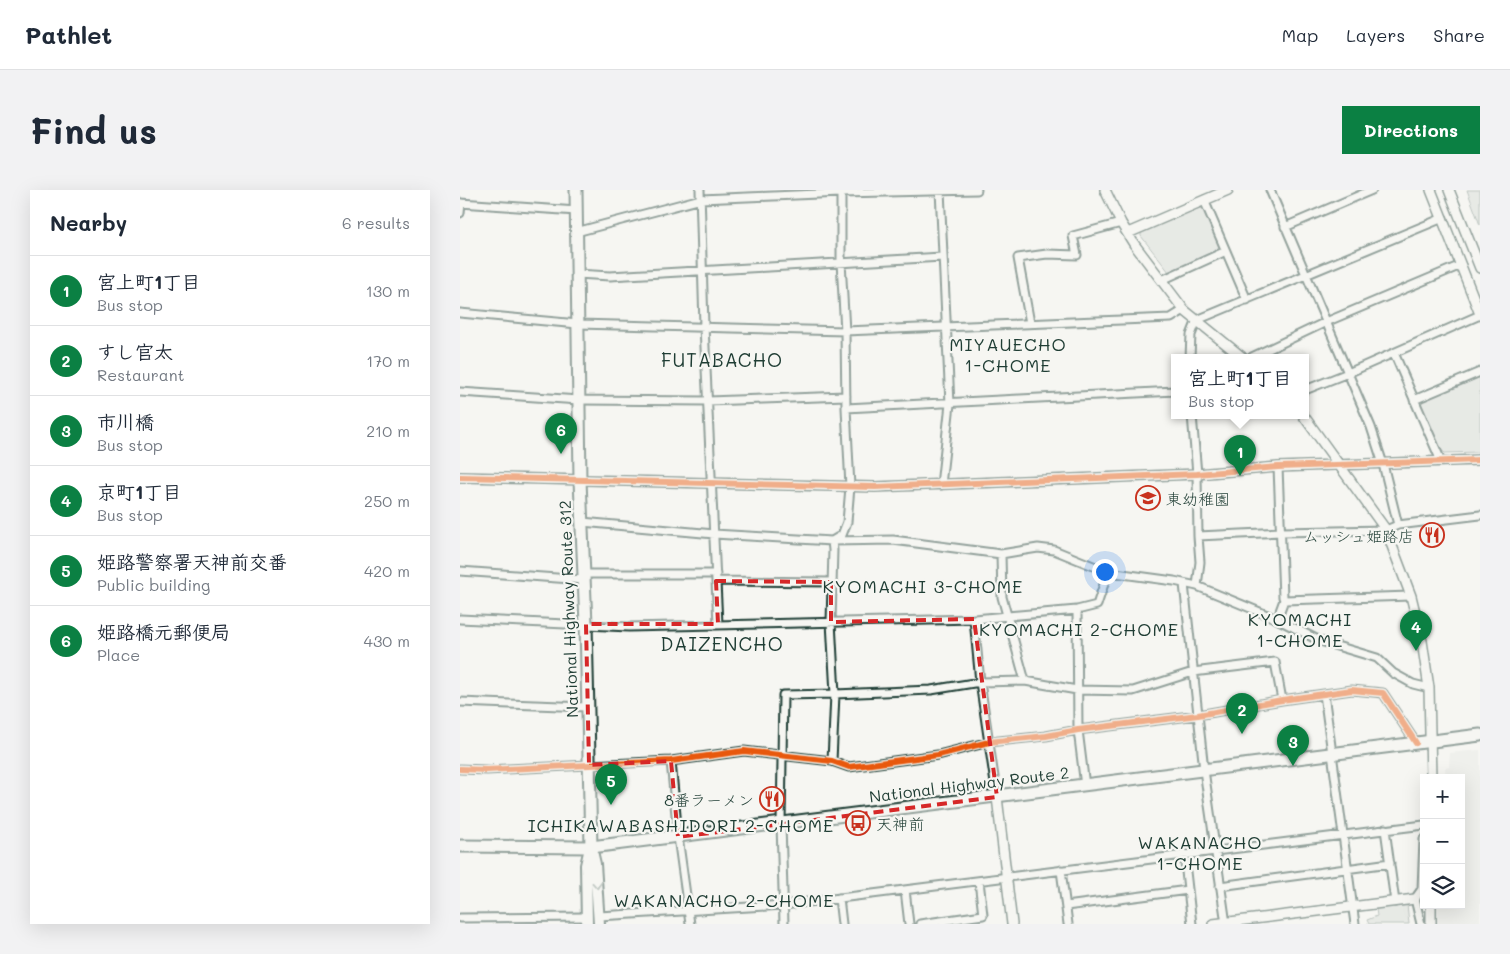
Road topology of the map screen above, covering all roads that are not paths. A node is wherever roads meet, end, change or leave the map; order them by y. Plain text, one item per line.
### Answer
1 (576, 190) edge
2 (700, 190) edge
3 (976, 190) edge
4 (1105, 190) edge
5 (1228, 190) edge
6 (1270, 190) edge
7 (1372, 190) edge
8 (1432, 190) edge
9 (1449, 190) edge
10 (940, 191) edge
11 (841, 192) edge
12 (701, 200) junction
13 (1204, 200) junction
14 (461, 203) edge
15 (577, 210) junction
16 (460, 213) edge
17 (1443, 218) junction
18 (1121, 223) junction
19 (1285, 227) junction
20 (576, 232) junction
21 (1128, 233) junction
22 (1226, 251) junction
23 (942, 257) junction
24 (841, 262) junction
25 (1461, 265) junction
26 (1480, 268) edge
27 (703, 270) junction
28 (577, 274) junction
29 (1306, 275) junction
30 (1162, 280) junction
31 (1247, 300) junction
32 (1184, 310) junction
33 (460, 312) edge
34 (1480, 314) edge
35 (1197, 320) junction
36 (1326, 322) junction
37 (1030, 323) junction
38 (578, 324) junction
39 (704, 326) junction
40 (946, 326) junction
41 (845, 331) junction
42 (1394, 353) junction
43 (1190, 354) edge
44 (1238, 354) edge
45 (1258, 354) edge
46 (1480, 372) edge
47 (1348, 373) junction
48 (1309, 388) edge
49 (1171, 391) edge
50 (460, 392) edge
51 (846, 396) junction
52 (580, 400) junction
53 (1414, 400) junction
54 (708, 401) junction
55 (950, 404) junction
56 (846, 408) junction
57 (1192, 419) edge
58 (1306, 419) edge
59 (1480, 460) edge
60 (1441, 461) junction
61 (1383, 464) junction
62 (1339, 465) junction
63 (1278, 467) junction
64 (1197, 474) junction
65 (460, 478) edge
66 (580, 480) junction
67 (712, 484) junction
68 (941, 485) junction
69 (850, 487) junction
70 (1480, 515) edge
71 (582, 522) junction
72 (1398, 525) junction
73 (1386, 530) junction
74 (1281, 532) junction
75 (714, 534) junction
76 (1198, 536) junction
77 (832, 541) junction
78 (1001, 554) junction
79 (460, 571) edge
80 (1108, 572) junction
81 (584, 577) junction
82 (716, 577) junction
83 (831, 582) junction
84 (1184, 584) junction
85 (1197, 586) junction
86 (1411, 596) junction
87 (1284, 600) junction
88 (1077, 610) junction
89 (1006, 616) junction
90 (460, 619) edge
91 (974, 619) junction
92 (1276, 619) junction
93 (831, 622) junction
94 (586, 624) junction
95 (718, 624) junction
96 (1193, 672) junction
97 (1025, 681) junction
98 (980, 682) junction
99 (1429, 688) junction
100 (1077, 690) junction
101 (835, 694) junction
102 (1324, 694) junction
103 (1282, 700) junction
104 (460, 702) edge
105 (587, 708) junction
106 (1198, 715) junction
107 (1078, 730) junction
108 (1480, 735) edge
109 (1431, 741) junction
110 (989, 742) junction
111 (1416, 743) junction
112 (1333, 755) junction
113 (782, 756) junction
114 (671, 761) junction
115 (832, 761) junction
116 (589, 765) junction
117 (460, 769) edge
118 (1204, 770) junction
119 (1431, 774) edge
120 (1085, 786) junction
121 (997, 797) junction
122 (781, 824) junction
123 (1420, 825) edge
124 (1385, 829) junction
125 (1344, 834) junction
126 (678, 837) junction
127 (460, 846) edge
128 (591, 848) junction
129 (1216, 850) junction
130 (1184, 854) junction
131 (1390, 863) junction
132 (1423, 864) edge
133 (1348, 869) junction
134 (1062, 870) junction
135 (1006, 877) junction
136 (979, 880) junction
137 (1220, 886) junction
138 (905, 890) junction
139 (1188, 890) junction
140 (839, 898) junction
141 (1415, 899) junction
142 (1395, 902) junction
143 (784, 905) junction
144 (1066, 906) junction
145 (1353, 907) junction
146 (1431, 909) edge
147 (688, 911) junction
148 (460, 918) edge
149 (599, 920) edge
150 (587, 921) edge
151 (1225, 923) edge
152 (690, 924) edge
153 (784, 924) edge
154 (842, 924) edge
155 (909, 924) edge
156 (920, 924) edge
157 (1012, 924) edge
158 (1068, 924) edge
159 (1192, 924) edge
160 (1213, 924) edge
161 (1355, 924) edge
162 (1421, 924) edge
163 (1431, 924) edge

1 - 15 highway, National Highway Route 312
2 - 12 street
3 - 10 street
4 - 18 street
5 - 13 street
6 - 19 street
7 - 19 street
8 - 17 street
9 - 26 street
10 - 11 street
10 - 23 street
11 - 12 street
11 - 24 street
12 - 20 street
12 - 27 street
13 - 21 street
13 - 22 street
14 - 15 street
14 - 16 street
15 - 20 highway, National Highway Route 312
17 - 25 street
17 - 29 street
18 - 21 street
18 - 37 street
19 - 29 street
20 - 28 highway, National Highway Route 312
21 - 30 street
22 - 30 street
22 - 31 street
23 - 24 street
23 - 40 street
24 - 27 street
24 - 41 street
25 - 34 street
25 - 36 street
27 - 28 street
27 - 39 street
28 - 38 highway, National Highway Route 312
29 - 31 street
29 - 36 street
30 - 32 street
31 - 35 street
32 - 35 street
32 - 37 street
33 - 38 street
34 - 42 street
35 - 43 street
35 - 44 street
36 - 45 street
36 - 47 street
37 - 40 street
38 - 39 street
38 - 52 highway, National Highway Route 312
39 - 41 street
39 - 54 street
40 - 41 street
40 - 55 street
41 - 51 street
42 - 47 street
42 - 53 street
46 - 53 street
47 - 48 street
47 - 61 street
49 - 55 street
50 - 52 street
51 - 54 street
51 - 56 street
52 - 54 street
52 - 66 highway, National Highway Route 312
53 - 60 street
54 - 67 street
55 - 56 street
55 - 68 street
56 - 69 street
57 - 64 street
58 - 62 street
59 - 60 street
60 - 61 street
61 - 62 street
61 - 72 street
62 - 63 street
62 - 73 street
63 - 64 street
63 - 74 street
64 - 68 street
64 - 76 street
65 - 66 street
66 - 67 street
66 - 71 highway, National Highway Route 312
67 - 69 street
67 - 75 street
68 - 69 street
69 - 77 street
70 - 72 street
71 - 75 street
71 - 81 highway, National Highway Route 312
72 - 73 street
73 - 74 street
73 - 86 street
74 - 76 street
74 - 87 street
75 - 77 street
75 - 82 street
76 - 85 street
77 - 78 street
77 - 83 street
78 - 80 street
78 - 89 street
79 - 81 street
80 - 84 street
80 - 88 street
81 - 82 street
81 - 94 highway, National Highway Route 312
82 - 83 street
82 - 95 street
83 - 93 street
84 - 85 street
84 - 96 street
85 - 92 street
86 - 87 street
86 - 99 street
87 - 92 street
88 - 89 street
88 - 100 street
89 - 91 street
89 - 97 street
90 - 94 street
91 - 93 street
91 - 98 street
92 - 99 street
93 - 95 street
93 - 101 street
94 - 95 street
94 - 105 highway, National Highway Route 312
96 - 100 street
96 - 103 street
96 - 106 street
97 - 98 street
97 - 100 street
98 - 101 street
98 - 110 street
99 - 109 street
100 - 107 street
101 - 113 street
101 - 115 street
102 - 103 street
102 - 111 street
102 - 112 street
103 - 106 street
104 - 105 street
105 - 116 highway, National Highway Route 312
106 - 107 street
106 - 118 street
107 - 110 street
107 - 120 street
108 - 109 highway, National Highway Route 2
109 - 111 highway, National Highway Route 2
109 - 119 street
110 - 115 street
110 - 121 street
111 - 112 highway, National Highway Route 2
112 - 118 highway, National Highway Route 2
112 - 125 street
113 - 114 street
113 - 115 street
113 - 122 street
114 - 116 street
114 - 126 street
116 - 117 street
116 - 128 highway, National Highway Route 312
118 - 120 highway, National Highway Route 2
118 - 129 street
120 - 121 highway, National Highway Route 2
121 - 122 highway, National Highway Route 2
121 - 135 street
122 - 126 highway, National Highway Route 2
122 - 143 street
123 - 124 street
124 - 125 street
124 - 131 street
125 - 129 street
125 - 133 street
126 - 128 highway, National Highway Route 2
126 - 147 street
127 - 128 highway, National Highway Route 2
128 -> 149 main road
128 - 150 main road
129 - 130 street
129 - 137 street
130 - 134 street
130 - 139 street
131 - 133 street
131 - 142 street
132 - 141 street
133 - 137 street
133 - 145 street
134 - 135 street
134 - 144 street
135 - 136 street
135 - 157 street
136 - 138 street
136 - 156 street
137 - 151 street
138 - 140 street
138 - 155 street
139 - 144 street
139 - 159 street
140 - 143 street
140 - 154 street
141 - 142 street
141 - 162 street
142 - 145 street
143 - 147 street
143 - 153 street
144 - 158 street
145 - 151 street
145 - 161 street
146 - 163 street
147 - 149 street
147 - 152 street
148 - 150 street
151 - 160 street

